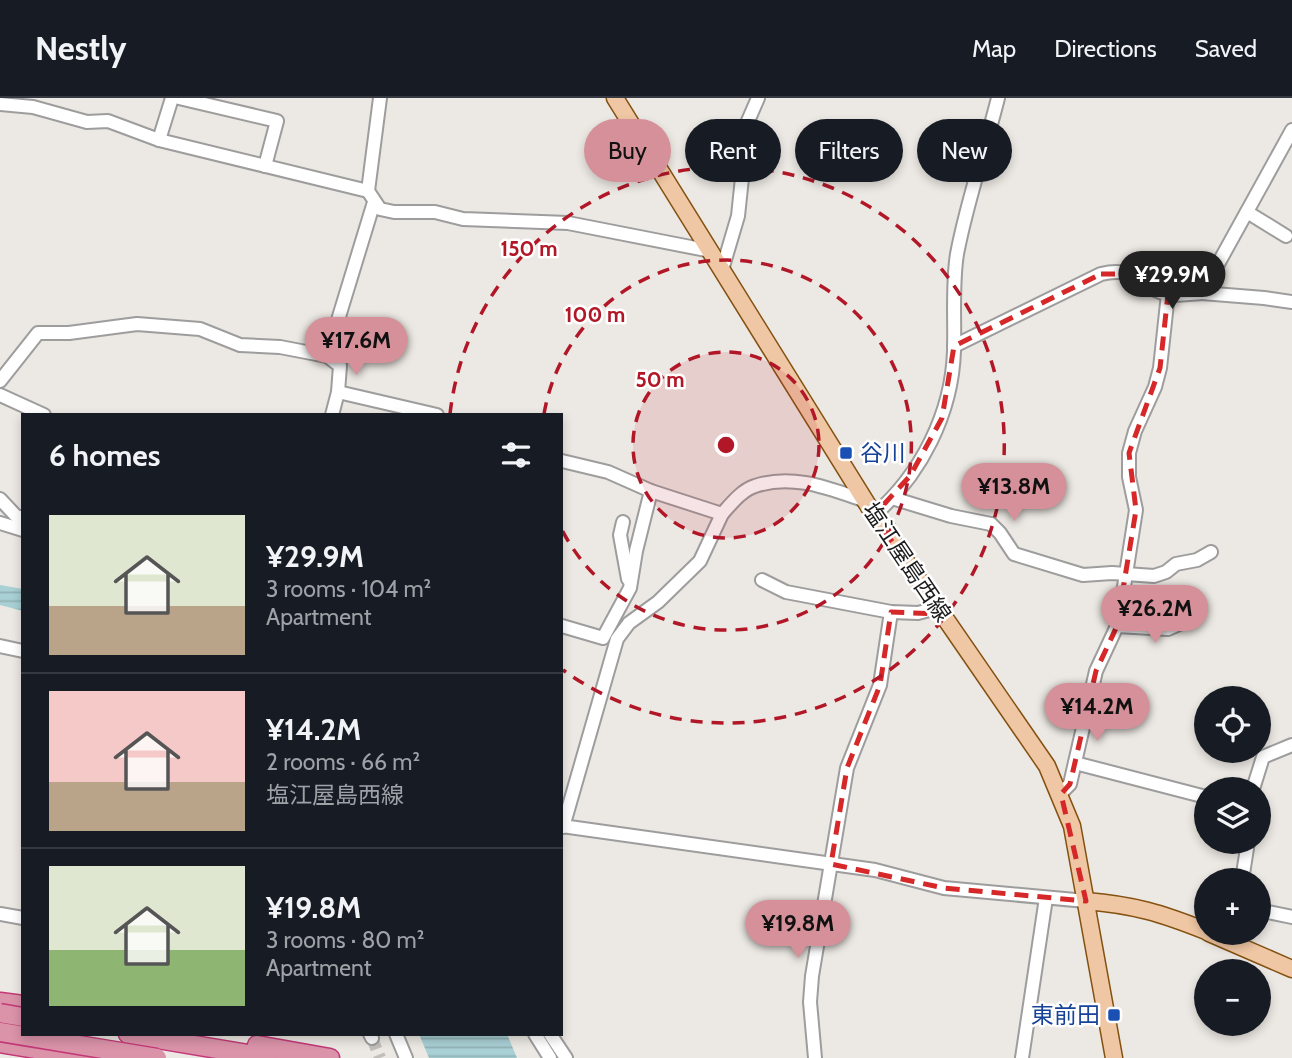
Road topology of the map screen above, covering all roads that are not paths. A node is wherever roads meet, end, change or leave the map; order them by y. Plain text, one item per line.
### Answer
1 (172, 98) edge
2 (180, 98) edge
3 (380, 98) edge
4 (615, 98) edge
5 (758, 98) edge
6 (998, 98) edge
7 (34, 103) edge
8 (0, 104) edge
9 (1292, 130) edge
10 (159, 140) junction
11 (265, 166) junction
12 (371, 197) junction
13 (1247, 212) junction
14 (1286, 236) dead end
15 (711, 251) junction
16 (722, 270) junction
17 (1202, 293) junction
18 (1168, 294) junction
19 (1292, 302) edge
20 (954, 346) junction
21 (327, 356) junction
22 (0, 381) edge
23 (338, 392) junction
24 (0, 395) edge
25 (40, 413) edge
26 (333, 413) edge
27 (428, 413) edge
28 (563, 461) edge
29 (651, 491) junction
30 (0, 499) edge
31 (889, 501) junction
32 (869, 507) junction
33 (722, 514) junction
34 (21, 517) edge
35 (623, 522) dead end
36 (0, 523) edge
37 (21, 529) edge
38 (1211, 552) dead end
39 (1126, 574) junction
40 (762, 580) dead end
41 (630, 588) junction
42 (937, 608) junction
43 (891, 612) junction
44 (1186, 621) dead end
45 (563, 626) edge
46 (1117, 626) junction
47 (617, 639) junction
48 (0, 646) edge
49 (21, 651) edge
50 (1292, 745) edge
51 (1075, 763) junction
52 (1257, 777) edge
53 (1060, 794) junction
54 (1194, 794) edge
55 (563, 823) edge
56 (563, 826) edge
57 (831, 864) junction
58 (1046, 898) junction
59 (1086, 901) junction
60 (1271, 913) edge
61 (0, 914) edge
62 (1292, 917) edge
63 (21, 918) edge
64 (1194, 927) edge
65 (1246, 945) edge
66 (1292, 969) edge
67 (0, 1002) edge
68 (21, 1005) edge
69 (21, 1005) edge
70 (21, 1008) edge
71 (0, 1013) edge
72 (0, 1032) edge
73 (21, 1035) edge
74 (24, 1036) edge
75 (140, 1036) edge
76 (204, 1036) edge
77 (397, 1036) edge
78 (537, 1036) edge
79 (551, 1036) edge
80 (9, 1049) edge
81 (89, 1058) edge
82 (157, 1058) edge
83 (271, 1058) edge
84 (330, 1058) edge
85 (406, 1058) edge
86 (550, 1058) edge
87 (566, 1058) edge
88 (815, 1058) edge
89 (1022, 1058) edge
90 (1114, 1058) edge

1 - 10 street
2 - 11 street
3 - 12 street
4 - 15 main road, 塩江屋島西線
5 - 16 street
6 - 20 street
7 - 8 street
7 - 10 street
9 - 13 street
10 - 11 street
11 - 12 street
12 - 15 street
12 - 21 street
13 - 14 street
13 - 17 street
15 - 16 main road, 塩江屋島西線
16 - 32 main road, 塩江屋島西線
17 - 18 street
17 - 19 street
18 - 20 street
18 - 39 street
20 - 31 street
21 - 22 street
21 - 23 street
23 - 26 street
23 - 27 street
24 - 25 street
28 - 29 street
29 - 33 street
29 - 41 street
30 - 34 street
31 - 32 street
31 - 39 street
32 - 33 street
32 - 42 main road, 塩江屋島西線
33 - 47 street
35 - 41 street
36 - 37 street
38 - 39 street
39 - 46 street
40 - 43 street
41 - 45 street
41 - 47 street
42 - 43 street
42 - 53 main road, 塩江屋島西線
43 - 57 street
44 - 46 street
46 - 51 street
47 - 55 street
48 - 49 street
50 - 52 street
51 - 53 street
51 - 54 street
53 - 59 main road, 塩江屋島西線
56 - 57 street
57 - 58 street
57 - 88 street
58 - 59 street
58 - 89 street
59 - 64 main road
59 - 90 main road, 塩江屋島西線
60 - 62 street
61 - 63 street
65 - 66 main road
67 - 68 highway
69 - 71 highway, bridge
70 - 80 street
72 - 73 highway, bridge
74 - 82 highway, bridge
75 - 83 highway
76 - 84 highway
77 - 85 street
78 - 86 street
79 - 87 street
80 - 81 highway

